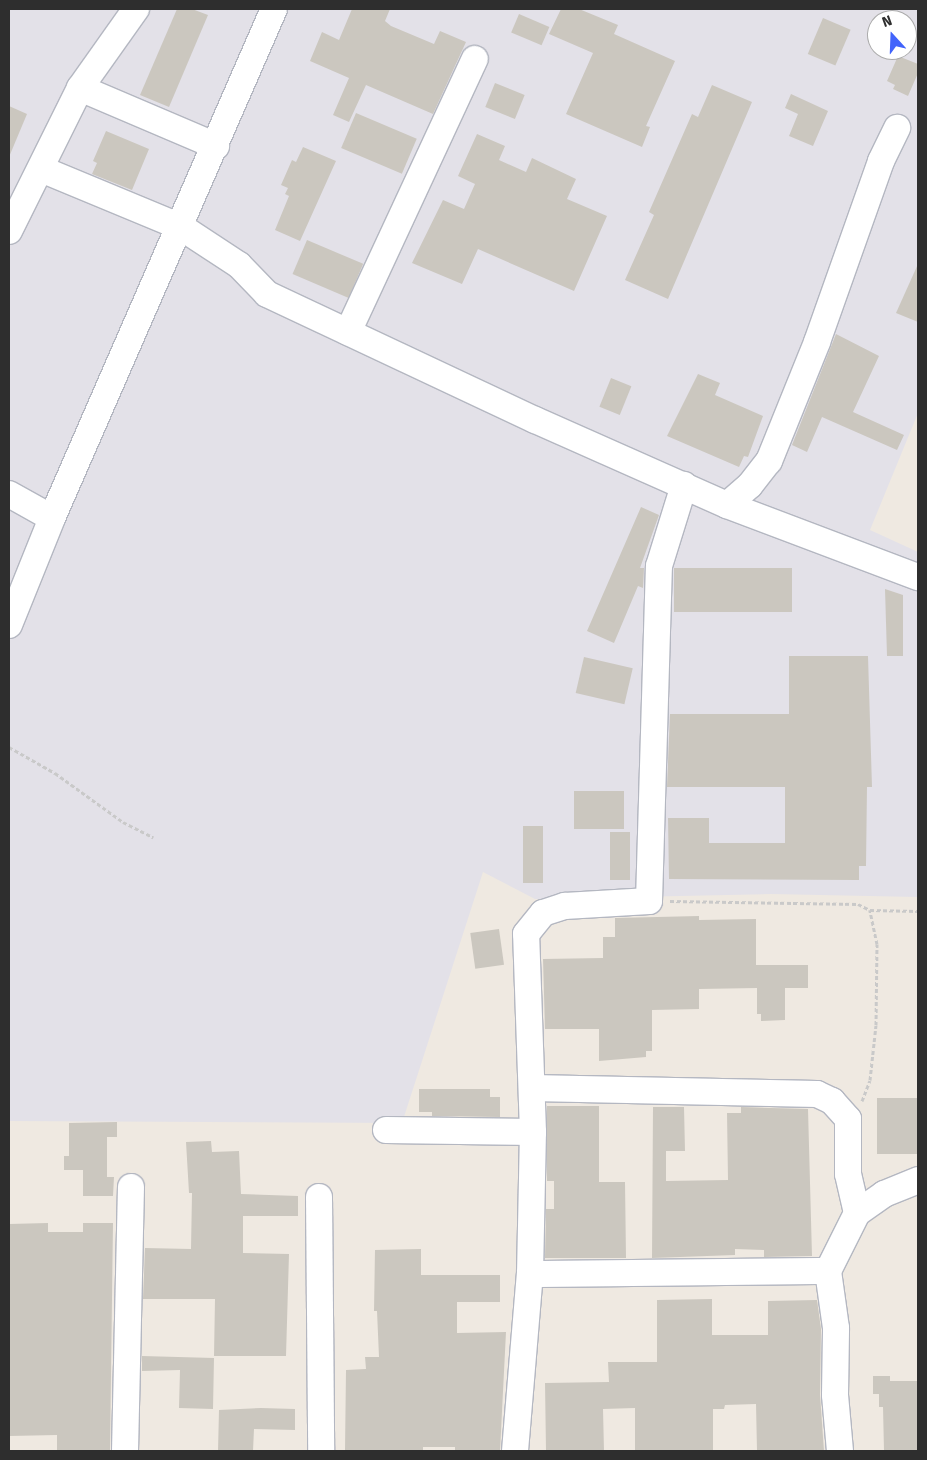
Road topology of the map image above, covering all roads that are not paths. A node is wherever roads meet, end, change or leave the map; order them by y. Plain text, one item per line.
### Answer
1 (136, 9) edge
2 (274, 9) edge
3 (476, 58) dead end
4 (80, 88) junction
5 (897, 128) dead end
6 (216, 146) junction
7 (41, 169) junction
8 (181, 227) junction
9 (9, 231) edge
10 (348, 332) junction
11 (684, 485) junction
12 (9, 494) edge
13 (727, 505) junction
14 (52, 518) junction
15 (918, 577) edge
16 (9, 624) edge
17 (532, 1088) junction
18 (386, 1130) dead end
19 (533, 1132) junction
20 (918, 1180) edge
21 (131, 1187) dead end
22 (319, 1197) dead end
23 (857, 1213) junction
24 (828, 1271) junction
25 (530, 1274) junction
26 (125, 1451) edge
27 (321, 1451) edge
28 (515, 1451) edge
29 (840, 1451) edge

1 - 4 street
2 - 6 street
3 - 10 street
4 - 6 street
4 - 7 street
5 - 13 street
6 - 8 street
7 - 8 street
7 - 9 street
8 - 10 street
8 - 14 street
10 - 11 street
11 - 13 street
11 - 17 street
12 - 14 street
13 - 15 street
14 - 16 street
17 - 19 street
17 - 23 street
18 - 19 street
19 - 25 street
20 - 23 street
21 - 26 street
22 - 27 street
23 - 24 street
24 - 25 street
24 - 29 street
25 - 28 street

